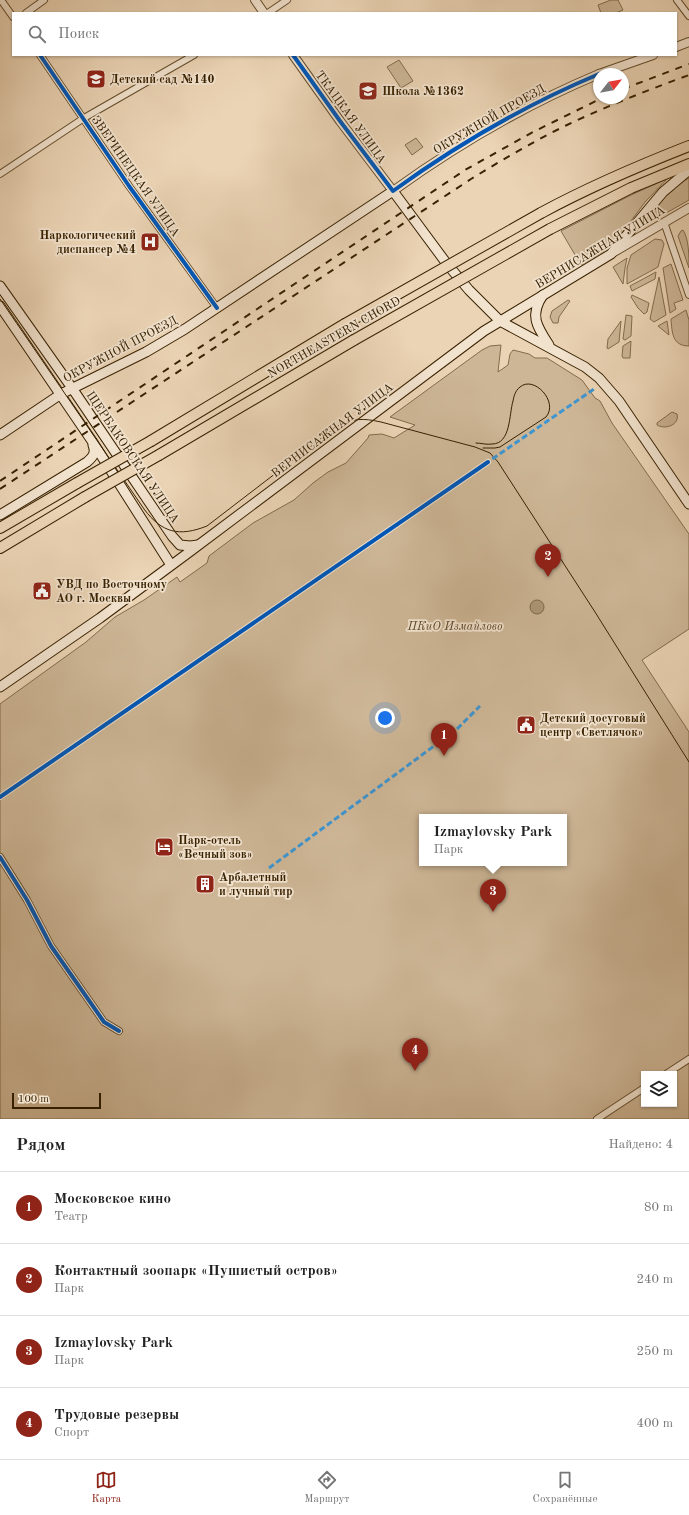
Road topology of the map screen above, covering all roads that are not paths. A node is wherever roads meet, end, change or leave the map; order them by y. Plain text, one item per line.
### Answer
1 (1, 0) edge
2 (44, 0) edge
3 (254, 0) edge
4 (287, 0) edge
5 (677, 0) edge
6 (27, 12) edge
7 (263, 12) edge
8 (269, 12) edge
9 (12, 16) edge
10 (689, 16) edge
11 (689, 42) edge
12 (677, 47) edge
13 (41, 56) edge
14 (192, 56) edge
15 (294, 56) edge
16 (650, 56) edge
17 (616, 68) edge
18 (593, 77) edge
19 (84, 118) junction
20 (689, 146) edge
21 (689, 164) edge
22 (689, 170) edge
23 (0, 174) edge
24 (393, 190) junction
25 (689, 208) edge
26 (664, 222) junction
27 (611, 254) junction
28 (0, 286) edge
29 (544, 295) junction
30 (689, 295) edge
31 (0, 306) edge
32 (217, 308) junction
33 (500, 321) junction
34 (550, 346) junction
35 (72, 388) junction
36 (61, 394) junction
37 (0, 435) edge
38 (92, 441) junction
39 (689, 504) edge
40 (0, 515) edge
41 (0, 528) edge
42 (200, 544) junction
43 (0, 548) edge
44 (171, 565) junction
45 (0, 687) edge
46 (0, 857) edge
47 (119, 1031) dead end
48 (689, 1059) edge
49 (671, 1071) edge
50 (641, 1090) edge
51 (597, 1119) edge

1 - 9 street
2 - 6 street
3 - 7 street
4 - 8 street
5 - 10 street
11 - 12 street
13 - 19 street, ЗВЕРИНЕЦКАЯ УЛИЦА
14 - 19 street
15 - 24 street, ТКАЦКАЯ УЛИЦА
16 - 17 street, ОКРУЖНОЙ ПРОЕЗД
18 - 24 street, ОКРУЖНОЙ ПРОЕЗД
19 - 23 street
19 - 32 street, ЗВЕРИНЕЦКАЯ УЛИЦА
20 - 41 main road, NORTHEASTERN CHORD, bridge
21 - 43 main road, NORTHEASTERN CHORD, bridge
22 - 27 main road
24 - 32 main road, ОКРУЖНОЙ ПРОЕЗД
24 - 33 main road, ТКАЦКАЯ УЛИЦА
25 - 26 street, ВЕРНИСАЖНАЯ УЛИЦА
26 - 27 street, ВЕРНИСАЖНАЯ УЛИЦА
26 - 30 street
27 - 29 main road, ВЕРНИСАЖНАЯ УЛИЦА
28 - 35 main road, ЩЕРБАКОВСКАЯ УЛИЦА
29 - 33 main road, ВЕРНИСАЖНАЯ УЛИЦА
29 - 34 main road
31 - 36 main road, ЩЕРБАКОВСКАЯ УЛИЦА
32 - 35 main road, ОКРУЖНОЙ ПРОЕЗД
33 - 34 main road, ТКАЦКАЯ УЛИЦА
33 - 42 main road, ВЕРНИСАЖНАЯ УЛИЦА
34 - 39 main road, ТКАЦКАЯ УЛИЦА
35 - 36 main road, ОКРУЖНОЙ ПРОЕЗД
35 - 42 main road, ЩЕРБАКОВСКАЯ УЛИЦА
36 - 37 main road, ОКРУЖНОЙ ПРОЕЗД
36 - 38 main road, ЩЕРБАКОВСКАЯ УЛИЦА
38 - 40 main road
38 - 44 main road, ЩЕРБАКОВСКАЯ УЛИЦА
42 - 44 main road, ВЕРНИСАЖНАЯ УЛИЦА
44 - 45 main road, ВЕРНИСАЖНАЯ УЛИЦА
46 - 47 street
48 - 49 street
50 - 51 street

